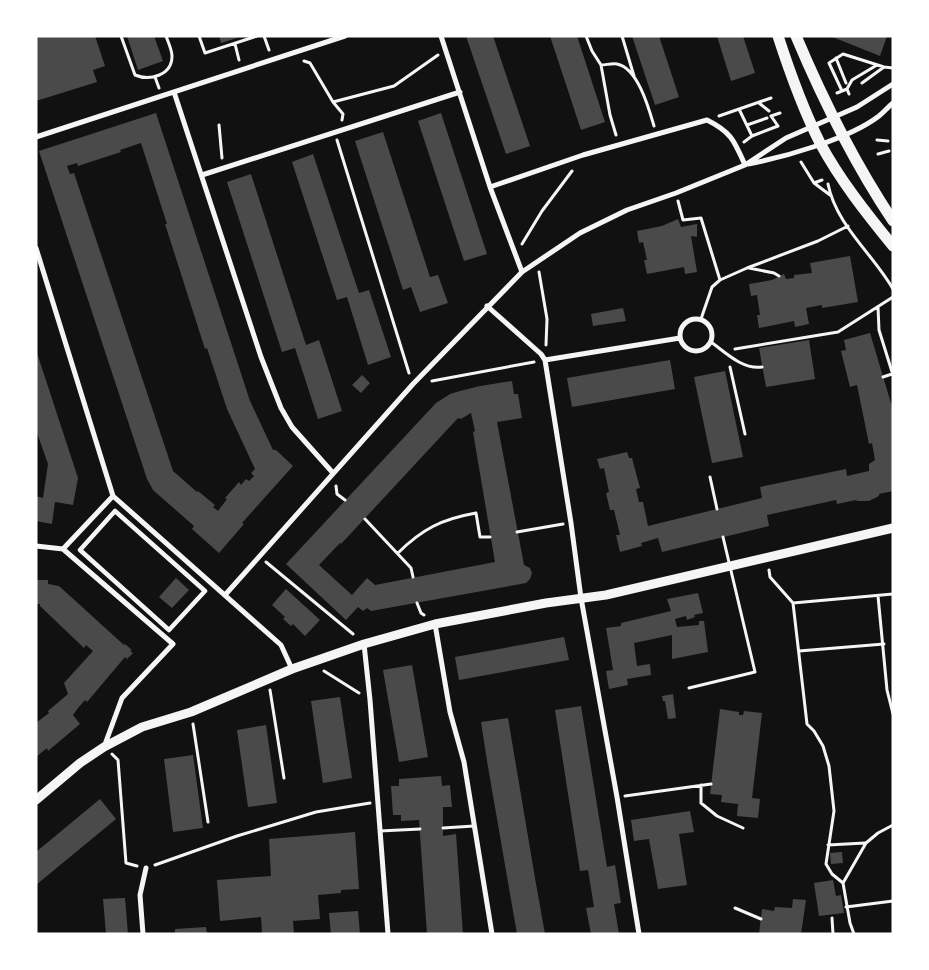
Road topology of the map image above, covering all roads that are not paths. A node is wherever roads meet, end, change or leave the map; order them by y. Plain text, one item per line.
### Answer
1 (345, 36) edge
2 (441, 36) edge
3 (778, 36) edge
4 (796, 36) edge
5 (893, 84) edge
6 (174, 92) junction
7 (460, 92) junction
8 (893, 102) edge
9 (835, 118) junction
10 (812, 126) junction
11 (844, 135) junction
12 (36, 138) edge
13 (821, 143) junction
14 (745, 165) junction
15 (202, 176) junction
16 (490, 187) junction
17 (893, 221) edge
18 (893, 246) edge
19 (36, 248) edge
20 (522, 272) junction
21 (487, 306) junction
22 (680, 338) junction
23 (711, 342) junction
24 (545, 360) junction
25 (762, 367) dead end
26 (333, 473) junction
27 (710, 477) dead end
28 (113, 496) junction
29 (717, 509) dead end
30 (893, 528) edge
31 (723, 537) dead end
32 (36, 546) edge
33 (63, 549) junction
34 (729, 567) junction
35 (225, 595) junction
36 (581, 598) junction
37 (435, 624) junction
38 (169, 630) joint
39 (364, 644) junction
40 (292, 669) junction
41 (689, 688) dead end
42 (104, 747) junction
43 (36, 800) edge
44 (474, 826) junction
45 (443, 828) dead end
46 (420, 829) dead end
47 (380, 831) junction
48 (146, 868) road end
49 (832, 918) dead end
50 (143, 934) edge
51 (388, 934) edge
52 (492, 934) edge
53 (639, 934) edge
54 (833, 934) edge

1 - 6 street
2 - 7 street
3 - 10 main road
4 - 9 main road
5 - 9 street
6 - 12 street
6 - 15 street
7 - 15 street
7 - 16 street
8 - 11 street
9 - 10 street
9 - 11 main road
10 - 13 main road
10 - 14 street
11 - 13 street
11 - 17 main road
13 - 14 street
13 - 18 main road
14 - 16 street
14 - 20 street
15 - 26 street
16 - 20 street
19 - 28 street
20 - 21 street
21 - 24 street
21 - 26 street
22 - 23 street
22 - 23 street
22 - 24 street
23 - 25 lane
24 - 36 street
26 - 35 street
27 - 29 lane
28 - 33 street
28 - 35 street
30 - 34 street
31 - 34 lane
32 - 33 street
33 - 42 street
34 - 36 street
34 - 41 lane
35 - 40 street
36 - 37 street
36 - 53 street
37 - 39 street
37 - 44 street
38 - 38 street
39 - 40 street
39 - 47 street
40 - 42 street
42 - 43 street
44 - 45 lane
44 - 52 street
46 - 47 lane
47 - 51 street
48 - 50 street
49 - 54 lane

